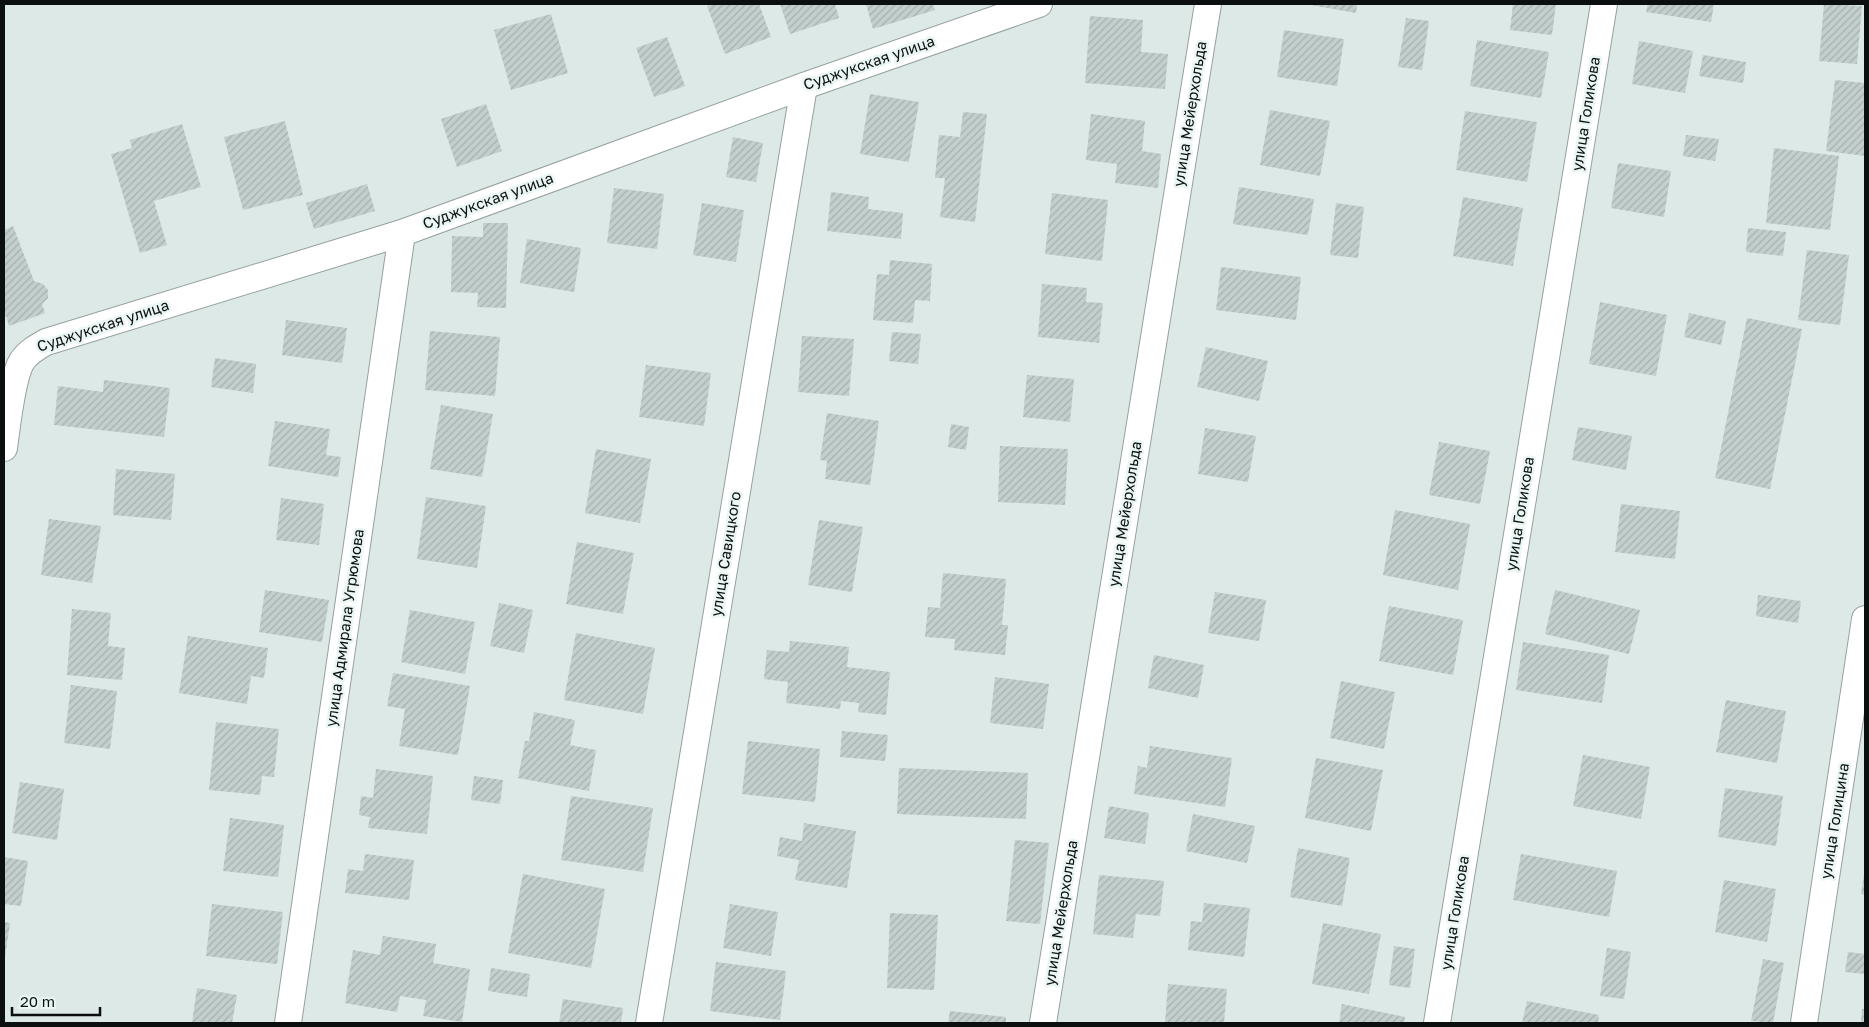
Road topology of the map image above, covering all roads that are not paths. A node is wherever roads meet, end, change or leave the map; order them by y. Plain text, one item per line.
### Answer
1 (1039, 4) edge
2 (1208, 4) edge
3 (1604, 4) edge
4 (804, 86) junction
5 (402, 233) junction
6 (4, 448) edge
7 (1865, 618) edge
8 (288, 1023) edge
9 (649, 1023) edge
10 (1043, 1023) edge
11 (1437, 1023) edge
12 (1804, 1023) edge

1 - 4 street, Суджукская улица
2 - 10 street, улица Мейерхольда
3 - 11 street, улица Голикова
4 - 5 street, Суджукская улица
4 - 9 street, улица Савицкого
5 - 6 street, Суджукская улица
5 - 8 street, улица Адмирала Угрюмова
7 - 12 street, улица Голицина

